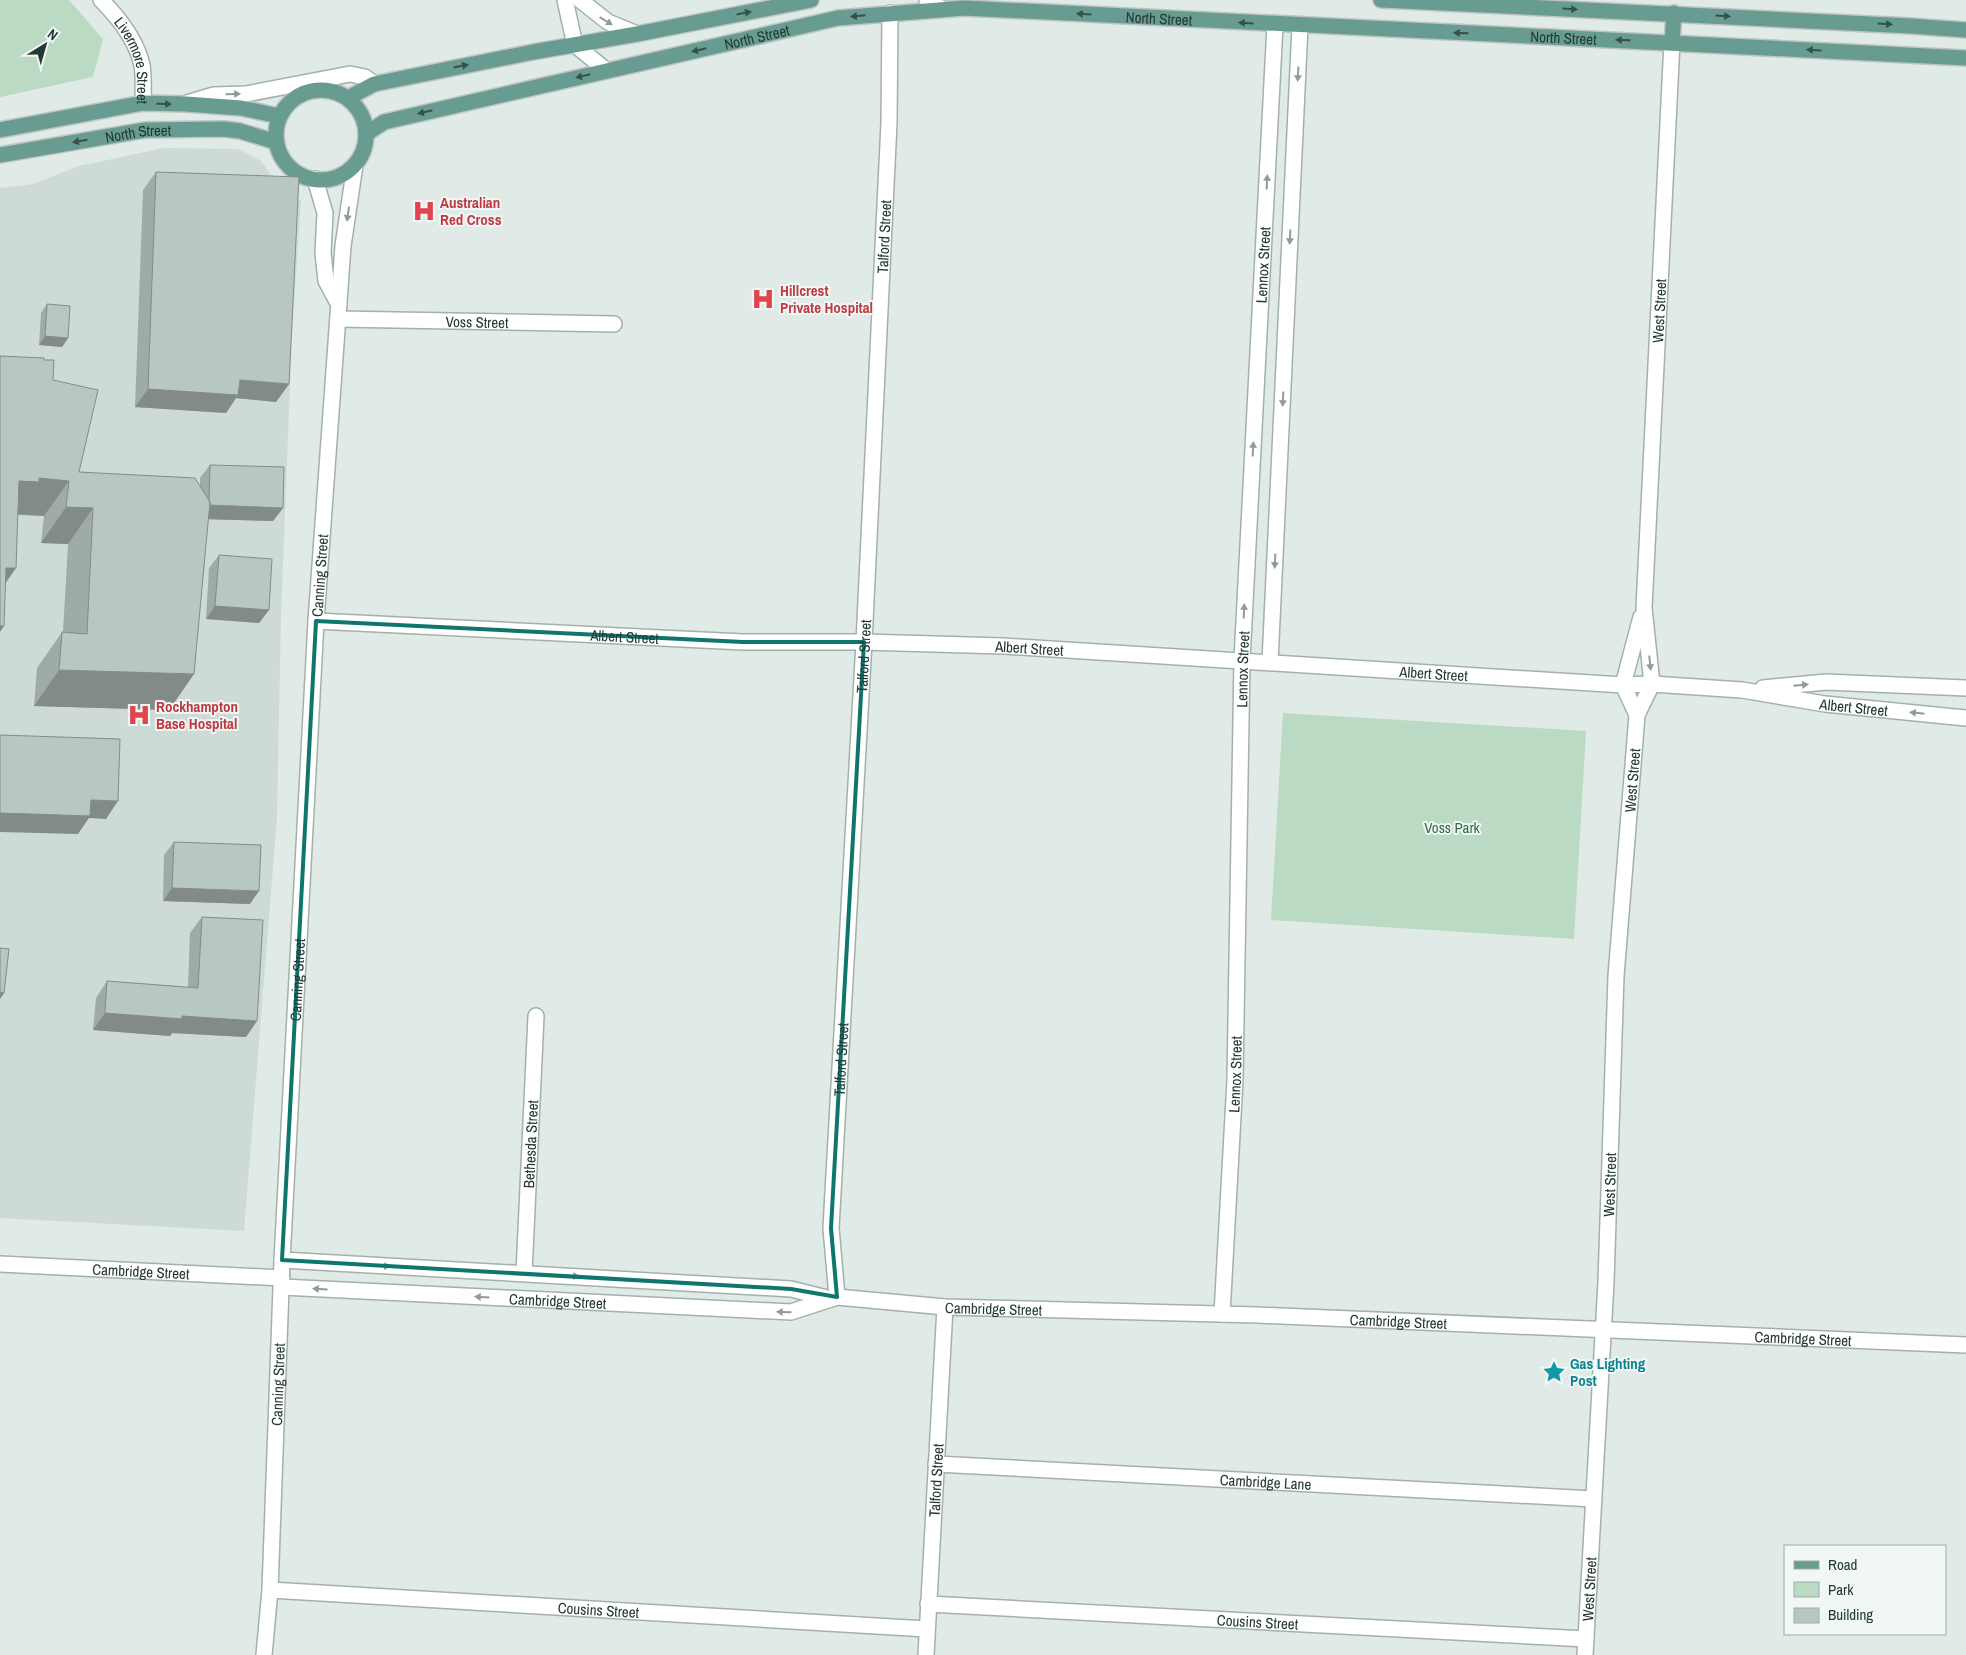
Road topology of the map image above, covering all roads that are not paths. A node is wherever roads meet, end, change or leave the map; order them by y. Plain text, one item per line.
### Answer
1 (101, 0) edge
2 (565, 0) edge
3 (580, 0) edge
4 (811, 0) edge
5 (927, 0) edge
6 (1381, 0) edge
7 (1600, 5) edge
8 (942, 8) junction
9 (890, 13) junction
10 (1674, 13) junction
11 (1275, 24) junction
12 (1300, 26) junction
13 (1966, 30) edge
14 (637, 34) junction
15 (1672, 42) junction
16 (575, 46) junction
17 (1966, 58) edge
18 (606, 70) junction
19 (374, 84) junction
20 (348, 98) junction
21 (143, 103) junction
22 (186, 104) junction
23 (279, 116) junction
24 (0, 130) edge
25 (145, 130) junction
26 (366, 134) junction
27 (276, 142) junction
28 (0, 155) edge
29 (355, 165) junction
30 (315, 180) junction
31 (339, 312) junction
32 (614, 324) dead end
33 (1644, 608) junction
34 (316, 621) junction
35 (864, 642) junction
36 (1242, 660) junction
37 (1270, 662) junction
38 (1623, 684) junction
39 (1652, 684) junction
40 (1966, 688) edge
41 (1742, 690) junction
42 (1636, 715) junction
43 (1966, 718) edge
44 (536, 1016) dead end
45 (282, 1260) junction
46 (0, 1264) edge
47 (524, 1273) junction
48 (282, 1282) junction
49 (834, 1298) junction
50 (945, 1307) junction
51 (1222, 1314) junction
52 (1604, 1331) junction
53 (1966, 1344) edge
54 (936, 1464) junction
55 (1594, 1499) junction
56 (270, 1590) junction
57 (928, 1604) junction
58 (927, 1629) junction
59 (1586, 1639) junction
60 (264, 1655) edge
61 (926, 1655) edge
62 (1584, 1655) edge

1 - 21 street, Livermore Street
2 - 16 street
3 -> 14 street
14 -> 4 main road, North Street
5 - 8 street
6 -> 7 main road, North Street
7 - 10 main road, North Street
8 - 9 main road, North Street
11 -> 8 main road, North Street
9 -> 18 main road, North Street
9 - 35 street, Talford Street
10 -> 13 main road, North Street
10 - 15 main road, West Street
11 - 12 main road, North Street
36 -> 11 street, Lennox Street
15 -> 12 main road, North Street
12 -> 37 street, Lennox Street
14 - 16 main road, North Street
17 -> 15 main road, North Street
15 - 33 street, West Street
16 - 18 street
19 -> 16 main road, North Street
18 -> 26 main road, North Street
19 - 20 main road, North Street
22 -> 19 street, North Street
20 - 23 main road
20 - 26 main road
21 -> 22 main road, North Street
21 - 24 main road, North Street
21 - 25 main road, Livermore Street
22 - 23 main road, North Street
23 - 27 main road
25 - 27 main road, North Street
25 -> 28 main road, North Street
26 - 29 main road
27 - 30 main road
29 - 30 main road
29 -> 31 street, Canning Street
30 - 31 street
31 - 32 street, Voss Street
31 - 34 street, Canning Street
33 - 38 street, West Street
33 -> 39 street, West Street
34 - 35 street, Albert Street
34 - 45 street, Canning Street
35 - 36 street, Albert Street
35 - 49 street, Talford Street
36 - 37 street, Albert Street
36 - 51 street, Lennox Street
37 - 38 street, Albert Street
38 - 39 street, Albert Street
38 - 42 street, West Street
39 - 41 street, Albert Street
39 - 42 street, West Street
41 -> 40 street, Albert Street
43 -> 41 street, Albert Street
42 - 52 street, West Street
44 - 47 street, Bethesda Street
45 -> 47 street, Cambridge Street
45 - 48 street, Canning Street
46 - 48 street, Cambridge Street
47 -> 49 street, Cambridge Street
49 -> 48 street, Cambridge Street
48 - 56 street, Canning Street
49 - 50 street, Cambridge Street
50 - 51 street, Cambridge Street
50 - 54 street, Talford Street
51 - 52 street, Cambridge Street
52 - 53 street, Cambridge Street
52 - 55 street, West Street
54 - 55 street, Cambridge Lane
54 - 57 street, Talford Street
55 - 59 street, West Street
56 - 58 street, Cousins Street
56 - 60 street, Canning Street
57 - 58 street, Talford Street
57 - 59 street, Cousins Street
58 - 61 street, Talford Street
59 - 62 street, West Street

